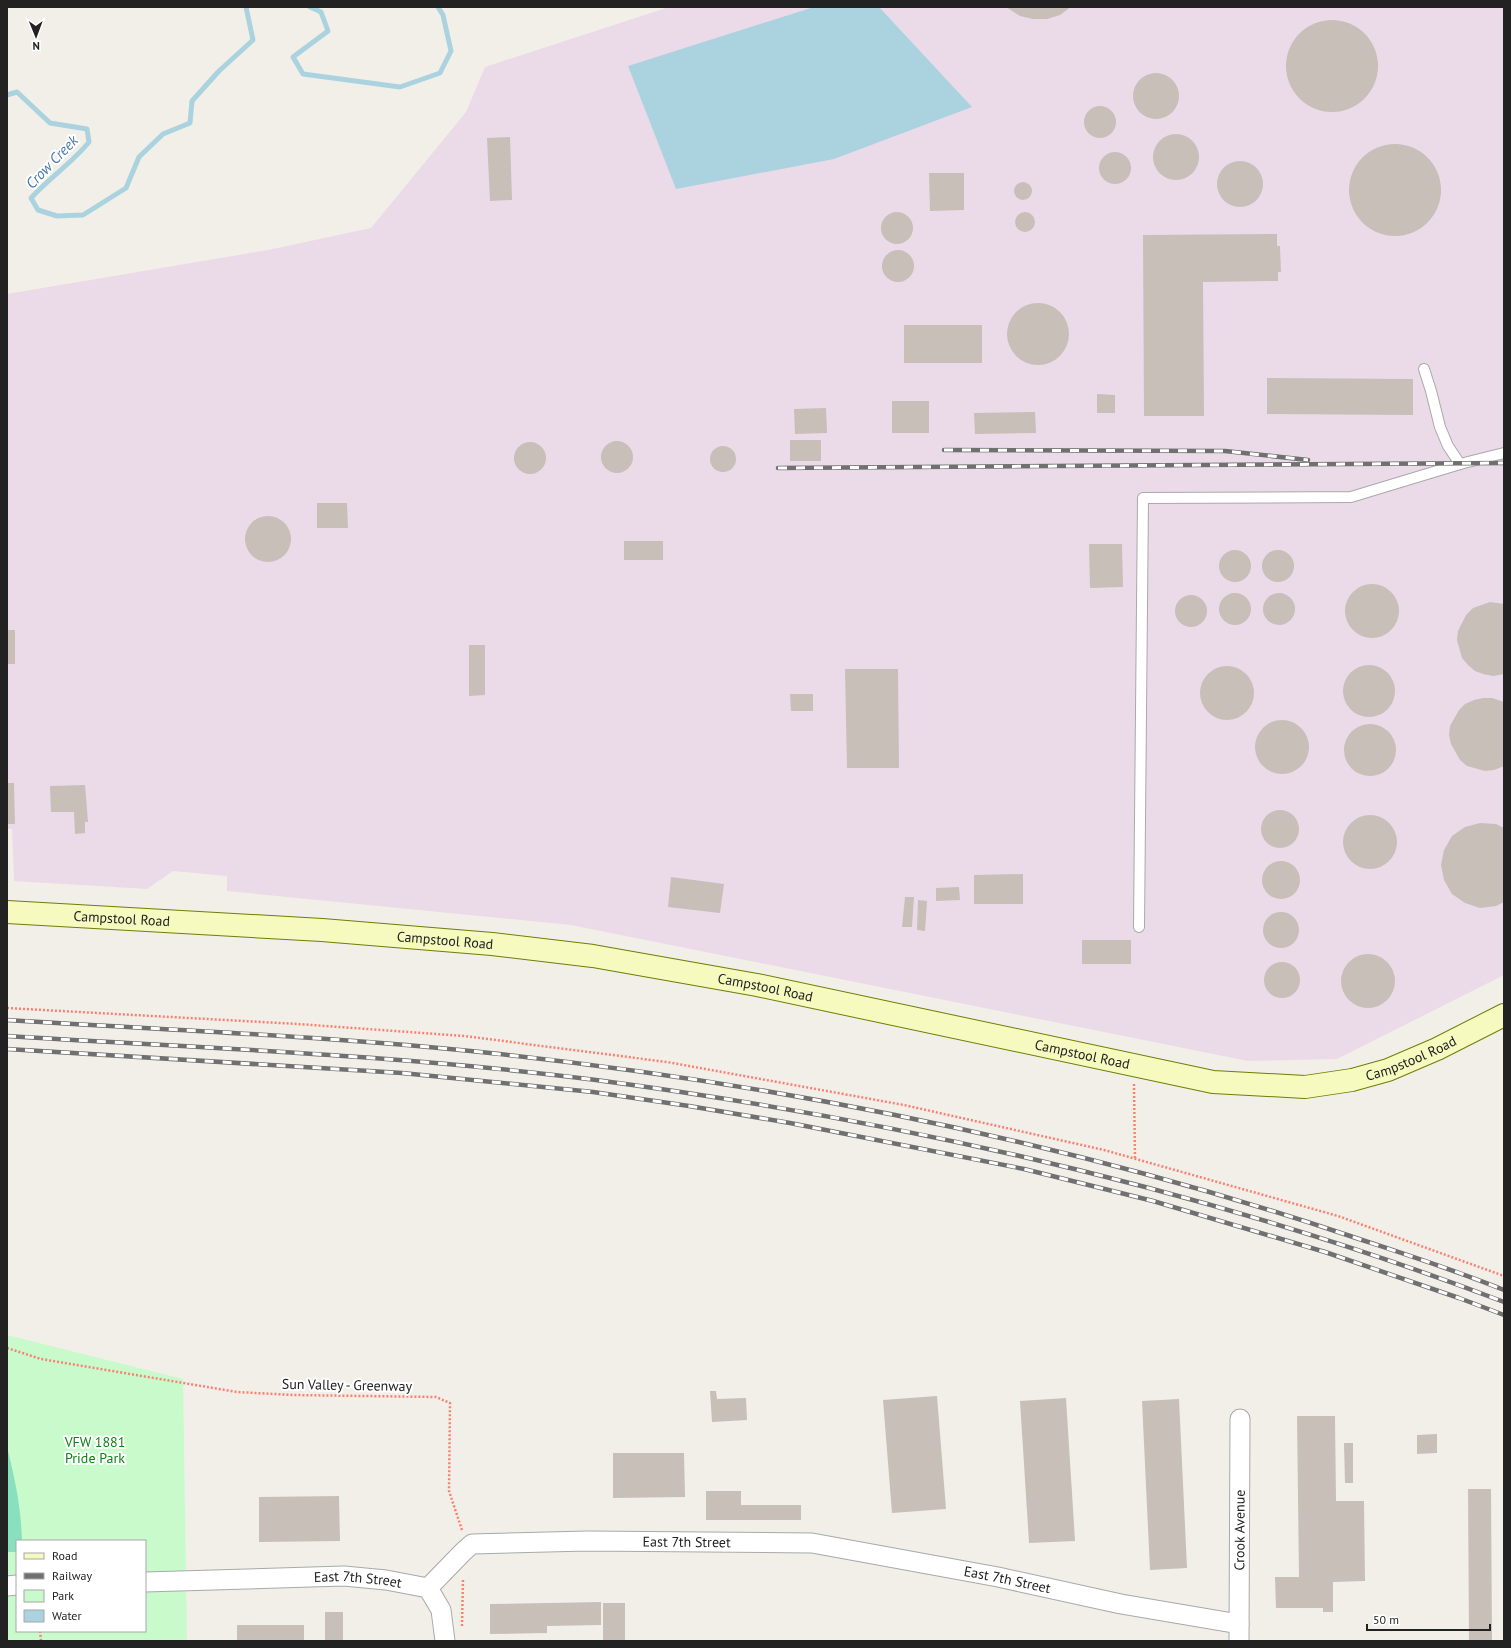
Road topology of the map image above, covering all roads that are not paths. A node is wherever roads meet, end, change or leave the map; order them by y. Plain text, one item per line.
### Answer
1 (1424, 369) dead end
2 (1504, 454) edge
3 (1460, 464) junction
4 (7, 912) edge
5 (1139, 927) dead end
6 (1504, 1015) edge
7 (1240, 1419) dead end
8 (146, 1582) edge
9 (428, 1588) junction
10 (1239, 1632) edge
11 (454, 1637) edge

1 - 3 lane
2 - 3 lane
3 - 5 lane
4 - 6 main road, Campstool Road
7 - 10 street, Crook Avenue
8 - 9 street, East 7th Street
9 - 10 street, East 7th Street
9 - 11 street

